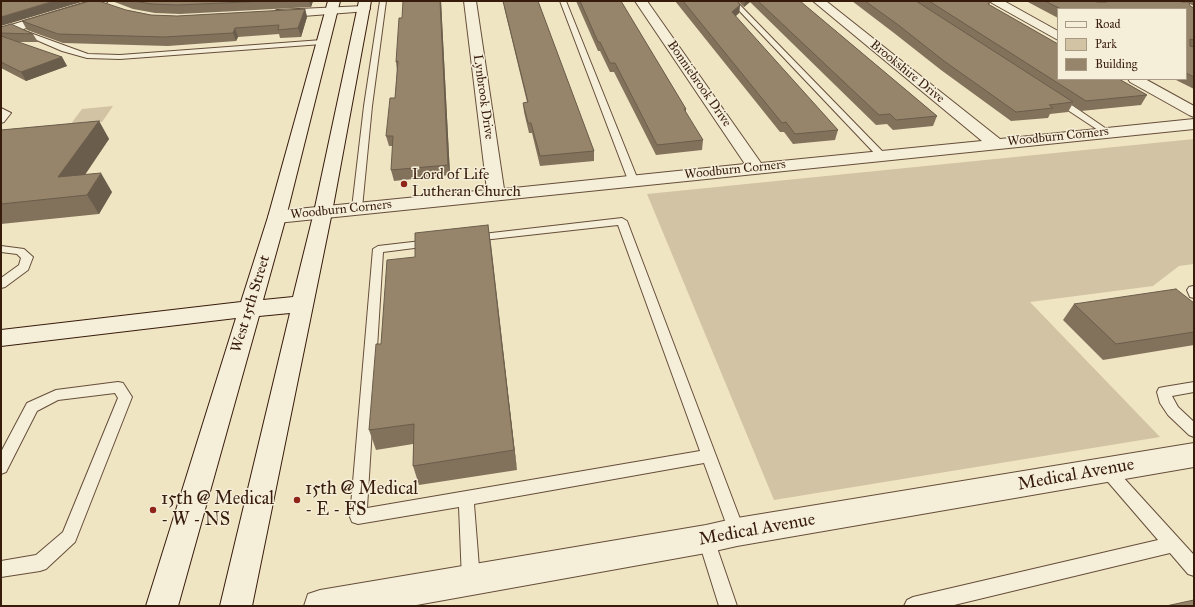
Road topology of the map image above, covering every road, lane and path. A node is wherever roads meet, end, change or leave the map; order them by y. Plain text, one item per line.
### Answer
1 (383, 1) edge
2 (470, 1) edge
3 (563, 1) edge
4 (641, 1) edge
5 (733, 1) edge
6 (819, 1) edge
7 (996, 1) edge
8 (102, 2) edge
9 (364, 5) edge
10 (332, 6) edge
11 (266, 15) edge
12 (14, 28) junction
13 (1, 32) edge
14 (1057, 35) edge
15 (322, 42) junction
16 (1137, 80) edge
17 (1049, 94) edge
18 (1, 110) edge
19 (1194, 112) edge
20 (1, 120) edge
21 (1194, 124) edge
22 (1107, 132) junction
23 (995, 143) junction
24 (881, 155) junction
25 (756, 168) junction
26 (633, 180) junction
27 (496, 193) junction
28 (357, 208) junction
29 (323, 212) junction
30 (277, 217) junction
31 (465, 239) edge
32 (441, 242) edge
33 (1, 249) edge
34 (1, 284) edge
35 (1194, 290) edge
36 (1194, 294) edge
37 (302, 304) junction
38 (249, 308) junction
39 (1, 338) edge
40 (1194, 387) edge
41 (1194, 431) edge
42 (1194, 455) edge
43 (707, 456) junction
44 (1, 467) edge
45 (1107, 470) junction
46 (466, 498) junction
47 (736, 532) junction
48 (706, 539) junction
49 (1173, 544) junction
50 (1194, 568) edge
51 (1, 569) edge
52 (471, 580) junction
53 (162, 606) edge
54 (236, 606) edge
55 (320, 606) edge
56 (728, 606) edge
57 (914, 606) edge

1 - 28 lane
2 - 27 street, Lynbrook Drive
3 - 26 lane
4 - 25 street, Bonniebrook Drive
5 - 24 lane
6 - 23 street, Brookshire Drive
7 - 14 street
8 - 12 street
9 - 10 street
9 - 29 street
10 - 11 street
10 - 15 street, West 15th Street
12 - 13 street
12 - 15 lane
15 - 30 street, West 15th Street
16 - 19 street
17 - 22 lane
18 - 20 lane
21 - 22 street, Woodburn Corners
22 - 23 street, Woodburn Corners
23 - 24 street, Woodburn Corners
24 - 25 street, Woodburn Corners
25 - 26 street, Woodburn Corners
26 - 27 street, Woodburn Corners
27 - 28 street, Woodburn Corners
28 - 29 street, Woodburn Corners
29 - 30 street, Woodburn Corners
29 - 37 street
30 - 38 street, West 15th Street
31 - 43 lane
32 - 46 lane
33 - 34 lane
35 - 36 lane
37 - 38 street
37 - 54 street
38 - 39 street
38 - 53 street, West 15th Street
40 - 41 lane
42 - 45 street, Medical Avenue
43 - 46 lane
43 - 47 lane
44 - 51 lane
45 - 47 street, Medical Avenue
45 - 49 lane
46 - 52 lane
47 - 48 street, Medical Avenue
48 - 52 street, Medical Avenue
48 - 56 lane
49 - 50 lane
49 - 57 lane
52 - 55 street, Medical Avenue

